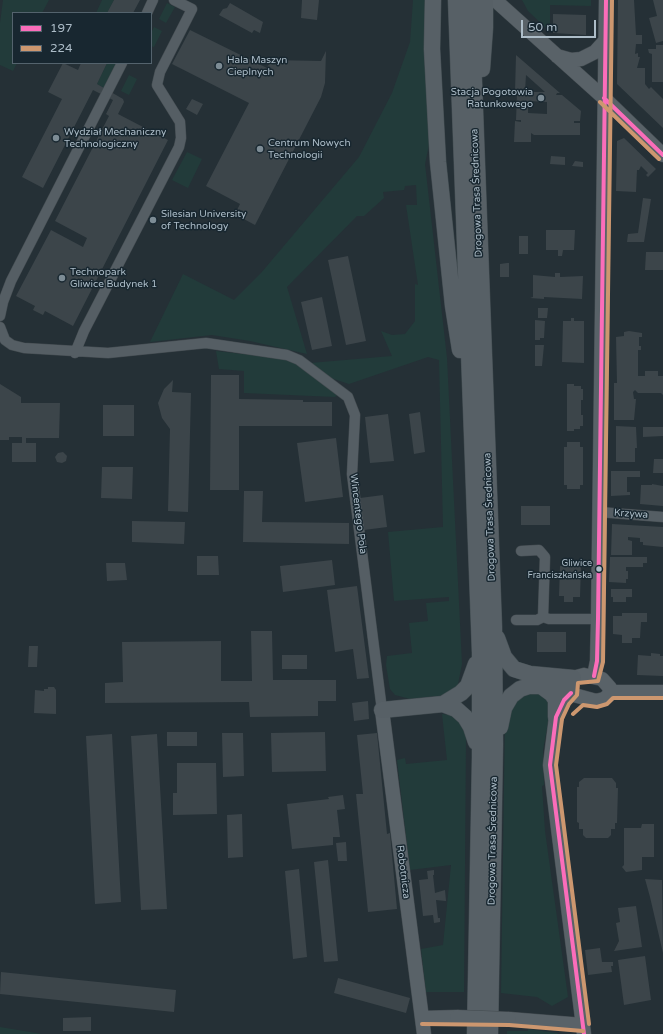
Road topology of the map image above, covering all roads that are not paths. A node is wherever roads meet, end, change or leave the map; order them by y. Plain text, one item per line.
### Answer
1 (153, 0) edge
2 (174, 0) edge
3 (433, 0) edge
4 (456, 0) edge
5 (471, 0) edge
6 (606, 0) edge
7 (492, 1) edge
8 (147, 12) edge
9 (605, 41) junction
10 (555, 55) junction
11 (121, 64) edge
12 (604, 98) junction
13 (476, 149) junction
14 (663, 155) edge
15 (0, 316) edge
16 (0, 327) edge
17 (75, 352) junction
18 (471, 406) junction
19 (599, 512) junction
20 (663, 516) edge
21 (521, 551) dead end
22 (543, 616) junction
23 (598, 619) junction
24 (516, 620) dead end
25 (494, 627) junction
26 (480, 653) junction
27 (594, 676) junction
28 (541, 686) junction
29 (574, 690) junction
30 (610, 692) junction
31 (663, 692) edge
32 (443, 704) junction
33 (382, 710) junction
34 (556, 723) junction
35 (495, 744) junction
36 (480, 757) junction
37 (422, 1018) junction
38 (583, 1030) edge
39 (424, 1034) edge
40 (475, 1034) edge
41 (490, 1034) edge

1 - 8 street
2 - 17 street
3 - 18 main road
4 - 18 main road, Drogowa Trasa Średnicowa
5 - 13 main road, Drogowa Trasa Średnicowa
6 - 9 street
7 - 10 street
7 - 13 main road
9 - 10 street
9 - 12 street
10 - 12 street
11 - 15 street
12 - 14 street
12 - 19 street
13 - 25 main road, Drogowa Trasa Średnicowa
16 - 17 street, Wincentego Pola
17 - 33 street, Wincentego Pola
18 - 26 main road, Drogowa Trasa Średnicowa
19 - 20 street, Krzywa
19 - 23 street
21 - 22 street
22 - 23 street
22 - 24 street
23 - 27 street
25 - 29 main road
25 - 35 main road, Drogowa Trasa Średnicowa
26 - 32 main road
26 - 36 main road, Drogowa Trasa Średnicowa
27 - 29 street
27 - 30 street
28 - 29 main road
28 - 34 main road
28 - 35 main road
29 - 30 street
29 - 34 street
30 - 31 street
32 - 33 main road
32 - 36 main road
33 - 37 street, Robotnicza
34 - 38 street
35 - 41 main road, Drogowa Trasa Średnicowa
36 - 40 main road, Drogowa Trasa Średnicowa
37 - 38 street, bridge
37 - 39 street, Robotnicza

